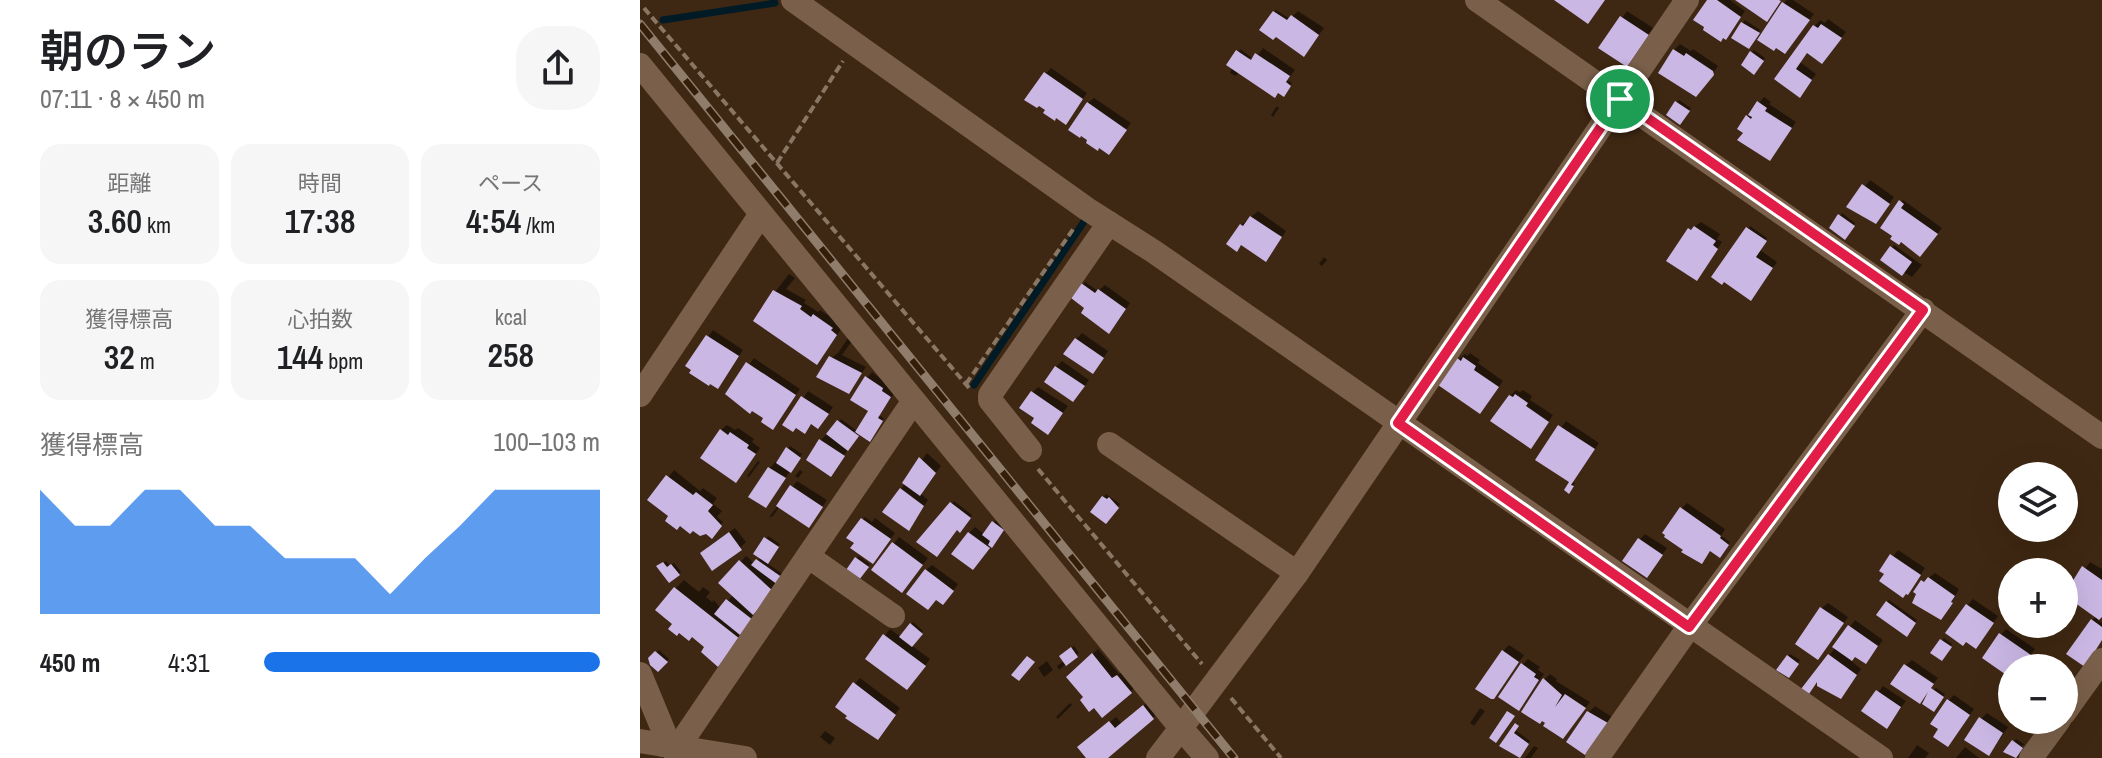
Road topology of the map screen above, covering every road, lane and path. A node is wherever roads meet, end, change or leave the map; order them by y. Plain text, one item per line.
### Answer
1 (793, 0) edge
2 (1477, 0) edge
3 (1687, 0) edge
4 (644, 8) dead end
5 (854, 45) junction
6 (640, 65) edge
7 (1620, 99) junction
8 (777, 163) junction
9 (1087, 209) junction
10 (761, 214) junction
11 (1109, 223) junction
12 (1923, 310) junction
13 (966, 384) junction
14 (640, 395) edge
15 (976, 396) dead end
16 (913, 402) junction
17 (1398, 423) junction
18 (2102, 437) edge
19 (1109, 444) dead end
20 (1033, 459) joint
21 (809, 557) junction
22 (1297, 573) junction
23 (893, 616) dead end
24 (1689, 627) junction
25 (2102, 660) edge
26 (640, 674) edge
27 (1217, 681) junction
28 (2078, 693) edge
29 (1181, 728) junction
30 (2049, 734) edge
31 (664, 748) edge
32 (745, 758) edge
33 (1158, 758) edge
34 (1207, 758) edge
35 (1281, 758) edge
36 (1597, 758) edge
37 (1881, 758) edge
38 (2031, 758) edge

1 - 5 street
2 - 7 street
3 - 7 street
4 - 8 path
5 - 8 path
5 - 9 street
6 - 10 street
7 - 12 street
7 - 17 street
8 - 13 path
9 - 11 street
9 - 13 path
10 - 14 street
10 - 16 street
11 - 17 street
11 - 20 street
12 - 18 street
12 - 24 street
13 - 15 path
16 - 21 street
16 - 29 street
17 - 22 street
17 - 24 street
19 - 22 street
20 - 27 path
21 - 23 street
21 - 31 street
22 - 27 street
24 - 36 street
24 - 37 street
25 - 28 street
26 - 31 street
27 - 29 street
27 - 35 path
29 - 33 street
29 - 34 street
30 - 38 street
31 - 32 street

